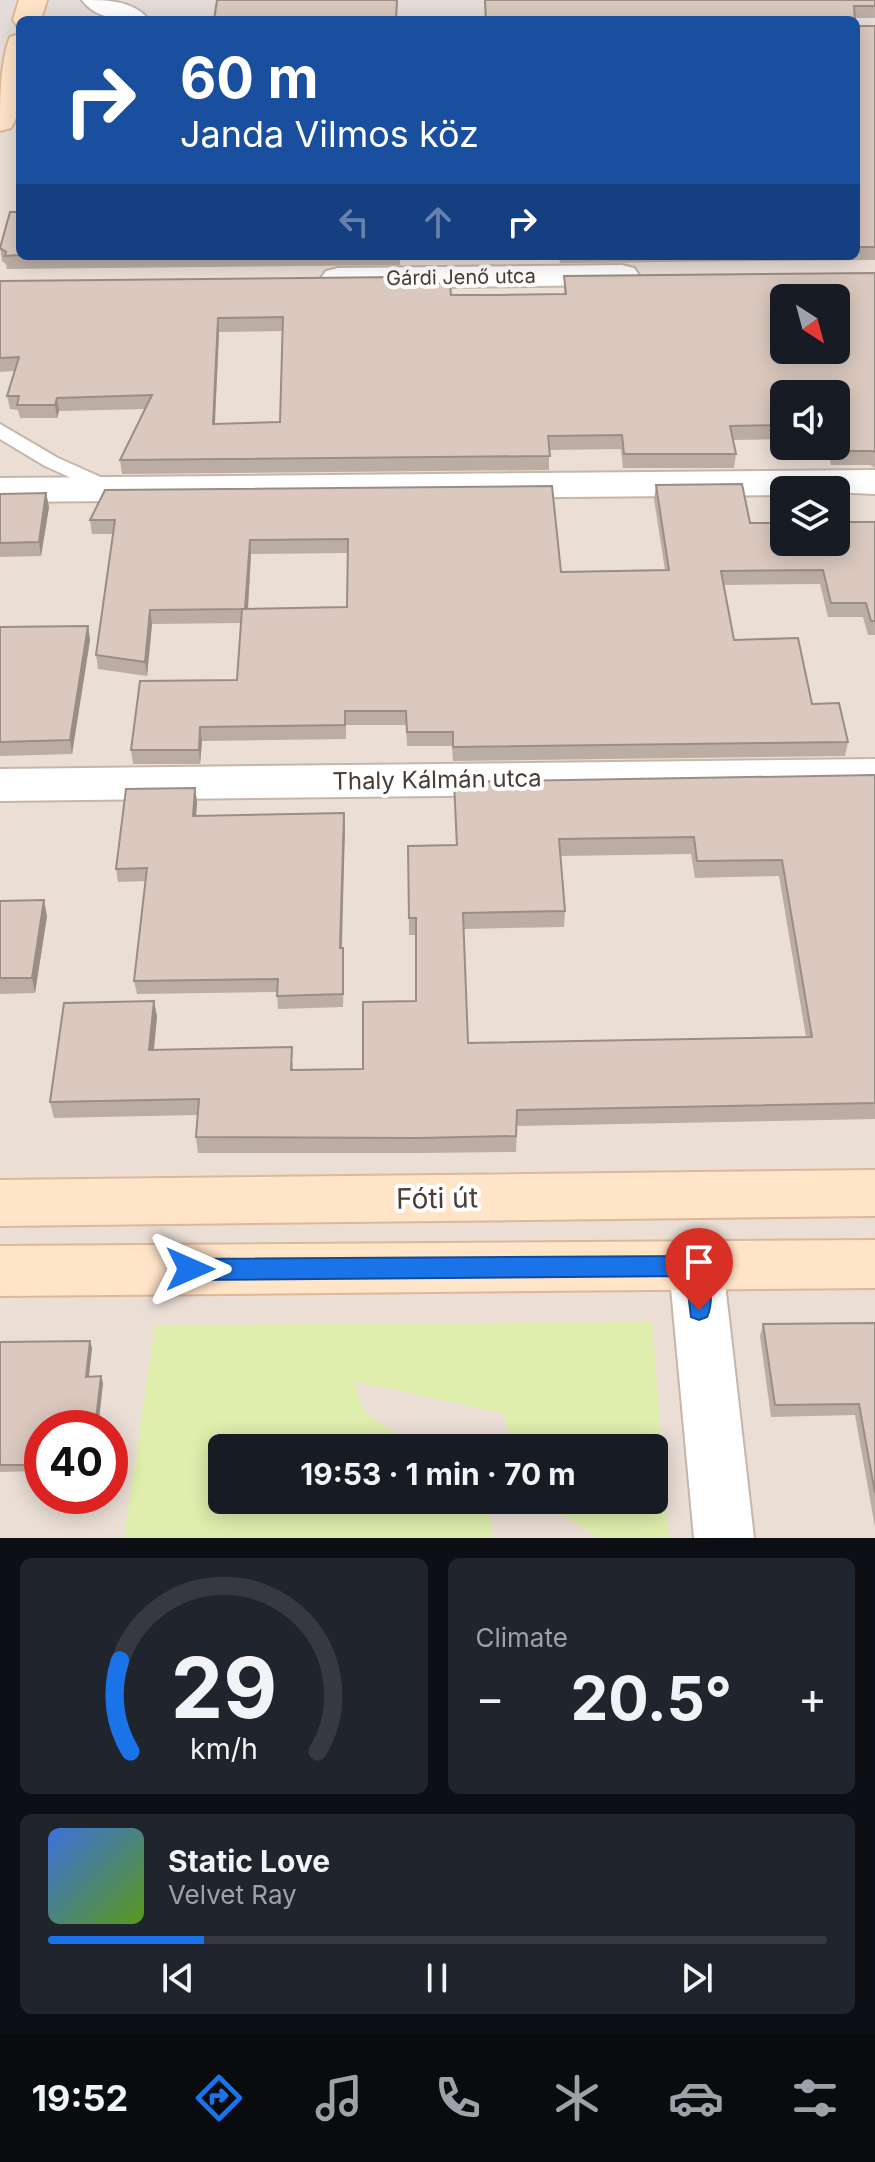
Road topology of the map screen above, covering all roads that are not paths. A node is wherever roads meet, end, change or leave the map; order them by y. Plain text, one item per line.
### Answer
1 (96, 0) edge
2 (127, 16) edge
3 (16, 59) edge
4 (0, 122) edge
5 (652, 275) edge
6 (302, 279) edge
7 (0, 430) edge
8 (875, 482) edge
9 (111, 488) junction
10 (0, 490) edge
11 (875, 775) edge
12 (0, 785) edge
13 (875, 1193) edge
14 (0, 1203) edge
15 (875, 1264) edge
16 (696, 1266) junction
17 (0, 1271) edge
18 (724, 1538) edge

1 - 2 street
3 - 4 street
5 - 6 street, Gárdi Jenő utca
7 - 9 lane
8 - 9 street
9 - 10 street
11 - 12 street, Thaly Kálmán utca
13 - 14 street, Fóti út
15 - 16 street
16 - 17 street
16 - 18 street

